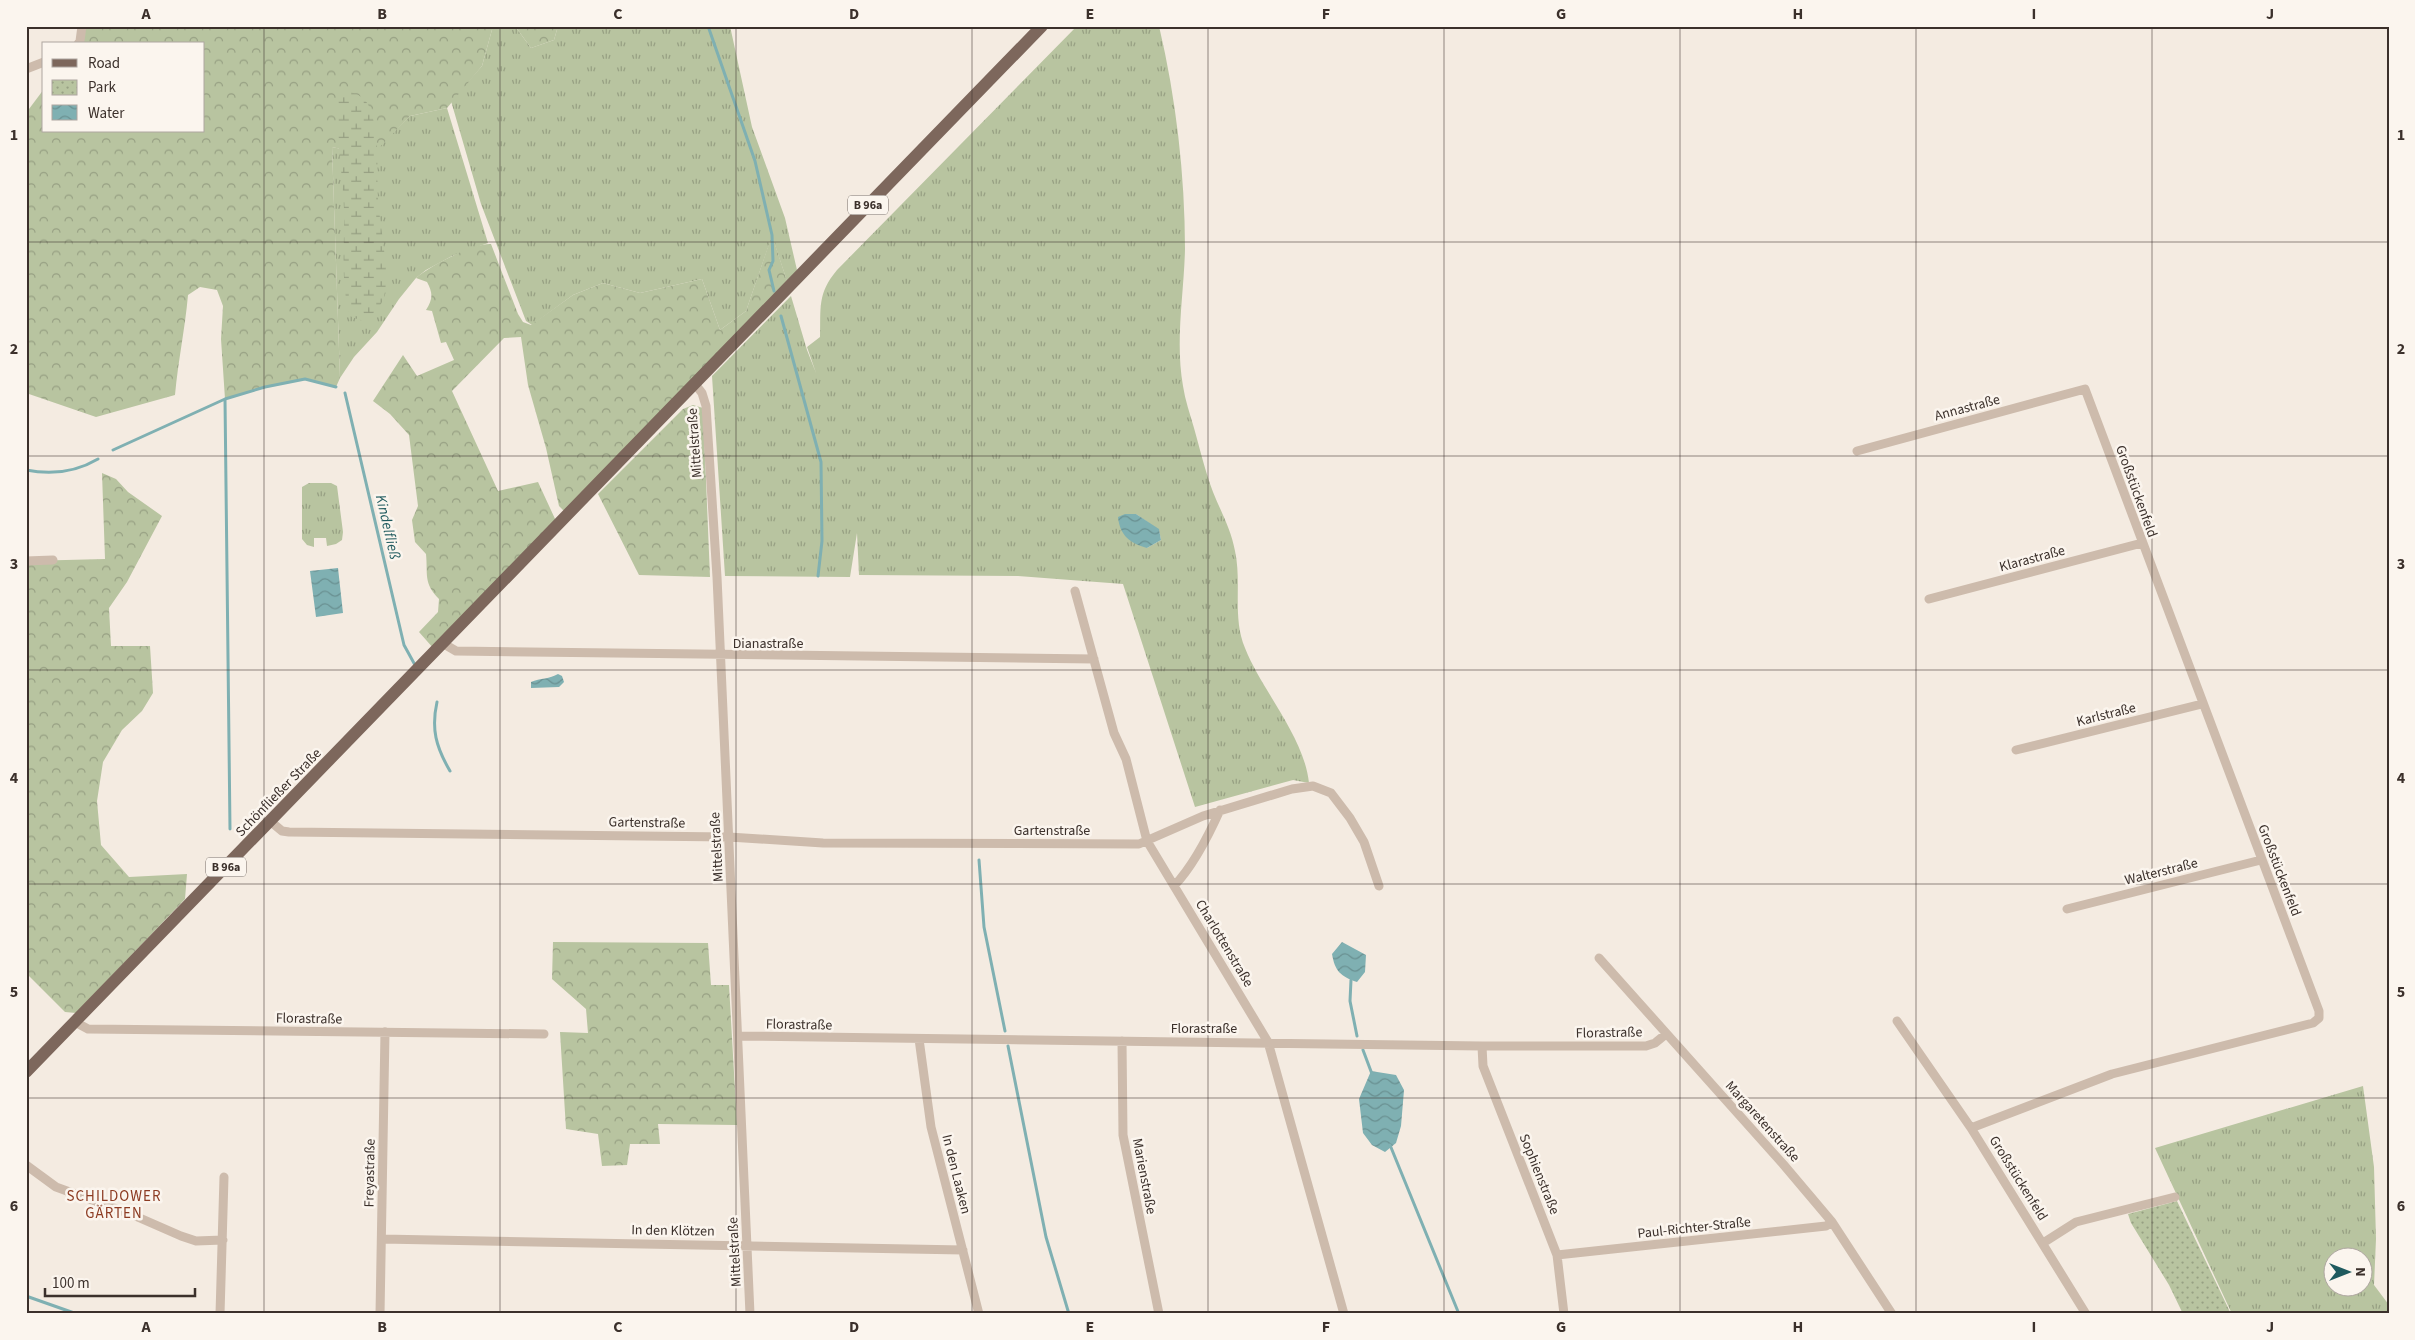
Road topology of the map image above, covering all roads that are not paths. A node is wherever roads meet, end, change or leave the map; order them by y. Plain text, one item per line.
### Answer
1 (82, 26) edge
2 (1042, 26) edge
3 (79, 42) edge
4 (42, 63) edge
5 (26, 69) edge
6 (694, 384) junction
7 (2085, 388) joint
8 (1857, 451) dead end
9 (2142, 543) junction
10 (53, 560) dead end
11 (26, 561) edge
12 (1075, 591) dead end
13 (1929, 599) dead end
14 (444, 644) junction
15 (720, 656) junction
16 (1094, 658) junction
17 (2202, 704) junction
18 (2016, 750) dead end
19 (1220, 810) junction
20 (270, 822) junction
21 (729, 837) junction
22 (1147, 840) junction
23 (2261, 860) junction
24 (1174, 886) junction
25 (1379, 886) dead end
26 (2067, 909) dead end
27 (1599, 958) dead end
28 (1897, 1021) dead end
29 (76, 1022) junction
30 (385, 1032) junction
31 (544, 1034) dead end
32 (1666, 1034) junction
33 (738, 1036) junction
34 (918, 1039) junction
35 (1122, 1041) junction
36 (1268, 1042) junction
37 (1482, 1046) junction
38 (26, 1072) edge
39 (1971, 1128) junction
40 (26, 1165) edge
41 (224, 1178) dead end
42 (2175, 1197) dead end
43 (1832, 1222) junction
44 (382, 1239) junction
45 (222, 1240) junction
46 (2043, 1243) junction
47 (747, 1245) junction
48 (963, 1250) junction
49 (1557, 1255) junction
50 (220, 1314) edge
51 (380, 1314) edge
52 (750, 1314) edge
53 (979, 1314) edge
54 (1159, 1314) edge
55 (1344, 1314) edge
56 (1564, 1314) edge
57 (1892, 1314) edge
58 (2086, 1314) edge

1 - 3 street
2 - 6 main road, B 96a
4 - 5 street
6 - 14 main road, B 96a
6 - 15 street, Mittelstraße
7 - 8 street, Annastraße
7 - 9 street, Großstückenfeld
9 - 13 street, Klarastraße
9 - 17 street, Großstückenfeld
10 - 11 street
12 - 16 street, Charlottenstraße
14 - 15 street, Dianastraße
14 - 20 main road, Schönfließer Straße / B 96a
15 - 16 street, Dianastraße
15 - 21 street, Mittelstraße
16 - 22 street, Charlottenstraße
17 - 18 street, Karlstraße
17 - 23 street, Großstückenfeld
19 - 22 street, Gartenstraße
19 - 24 street
19 - 25 street, Gartenstraße
20 - 21 street, Gartenstraße
20 - 29 main road, Schönfließer Straße / B 96a
21 - 22 street, Gartenstraße
21 - 33 street, Mittelstraße
22 - 24 street, Charlottenstraße
23 - 26 street, Walterstraße
23 - 39 street, Großstückenfeld
24 - 36 street, Charlottenstraße
27 - 32 street, Margaretenstraße
28 - 39 street, Großstückenfeld
29 - 30 street, Florastraße
29 - 38 main road, Schönfließer Straße / B 96a
30 - 31 street, Florastraße
30 - 44 street, Freyastraße
32 - 37 street, Florastraße
32 - 43 street, Margaretenstraße
33 - 34 street, Florastraße
33 - 47 street, Mittelstraße
34 - 35 street, Florastraße
34 - 48 street, In den Laaken
35 - 36 street, Florastraße
35 - 54 street, Marienstraße
36 - 37 street, Florastraße
36 - 55 street, Charlottenstraße
37 - 49 street, Sophienstraße
39 - 46 street, Großstückenfeld
40 - 45 street
41 - 45 street
42 - 46 street, Großstückenfeld
43 - 49 street, Paul-Richter-Straße
43 - 57 street, Margaretenstraße
44 - 47 street, In den Klötzen
44 - 51 street, Freyastraße
45 - 50 street
46 - 58 street, Großstückenfeld
47 - 48 street, In den Klötzen
47 - 52 street, Mittelstraße
48 - 53 street, In den Laaken
49 - 56 street, Sophienstraße

